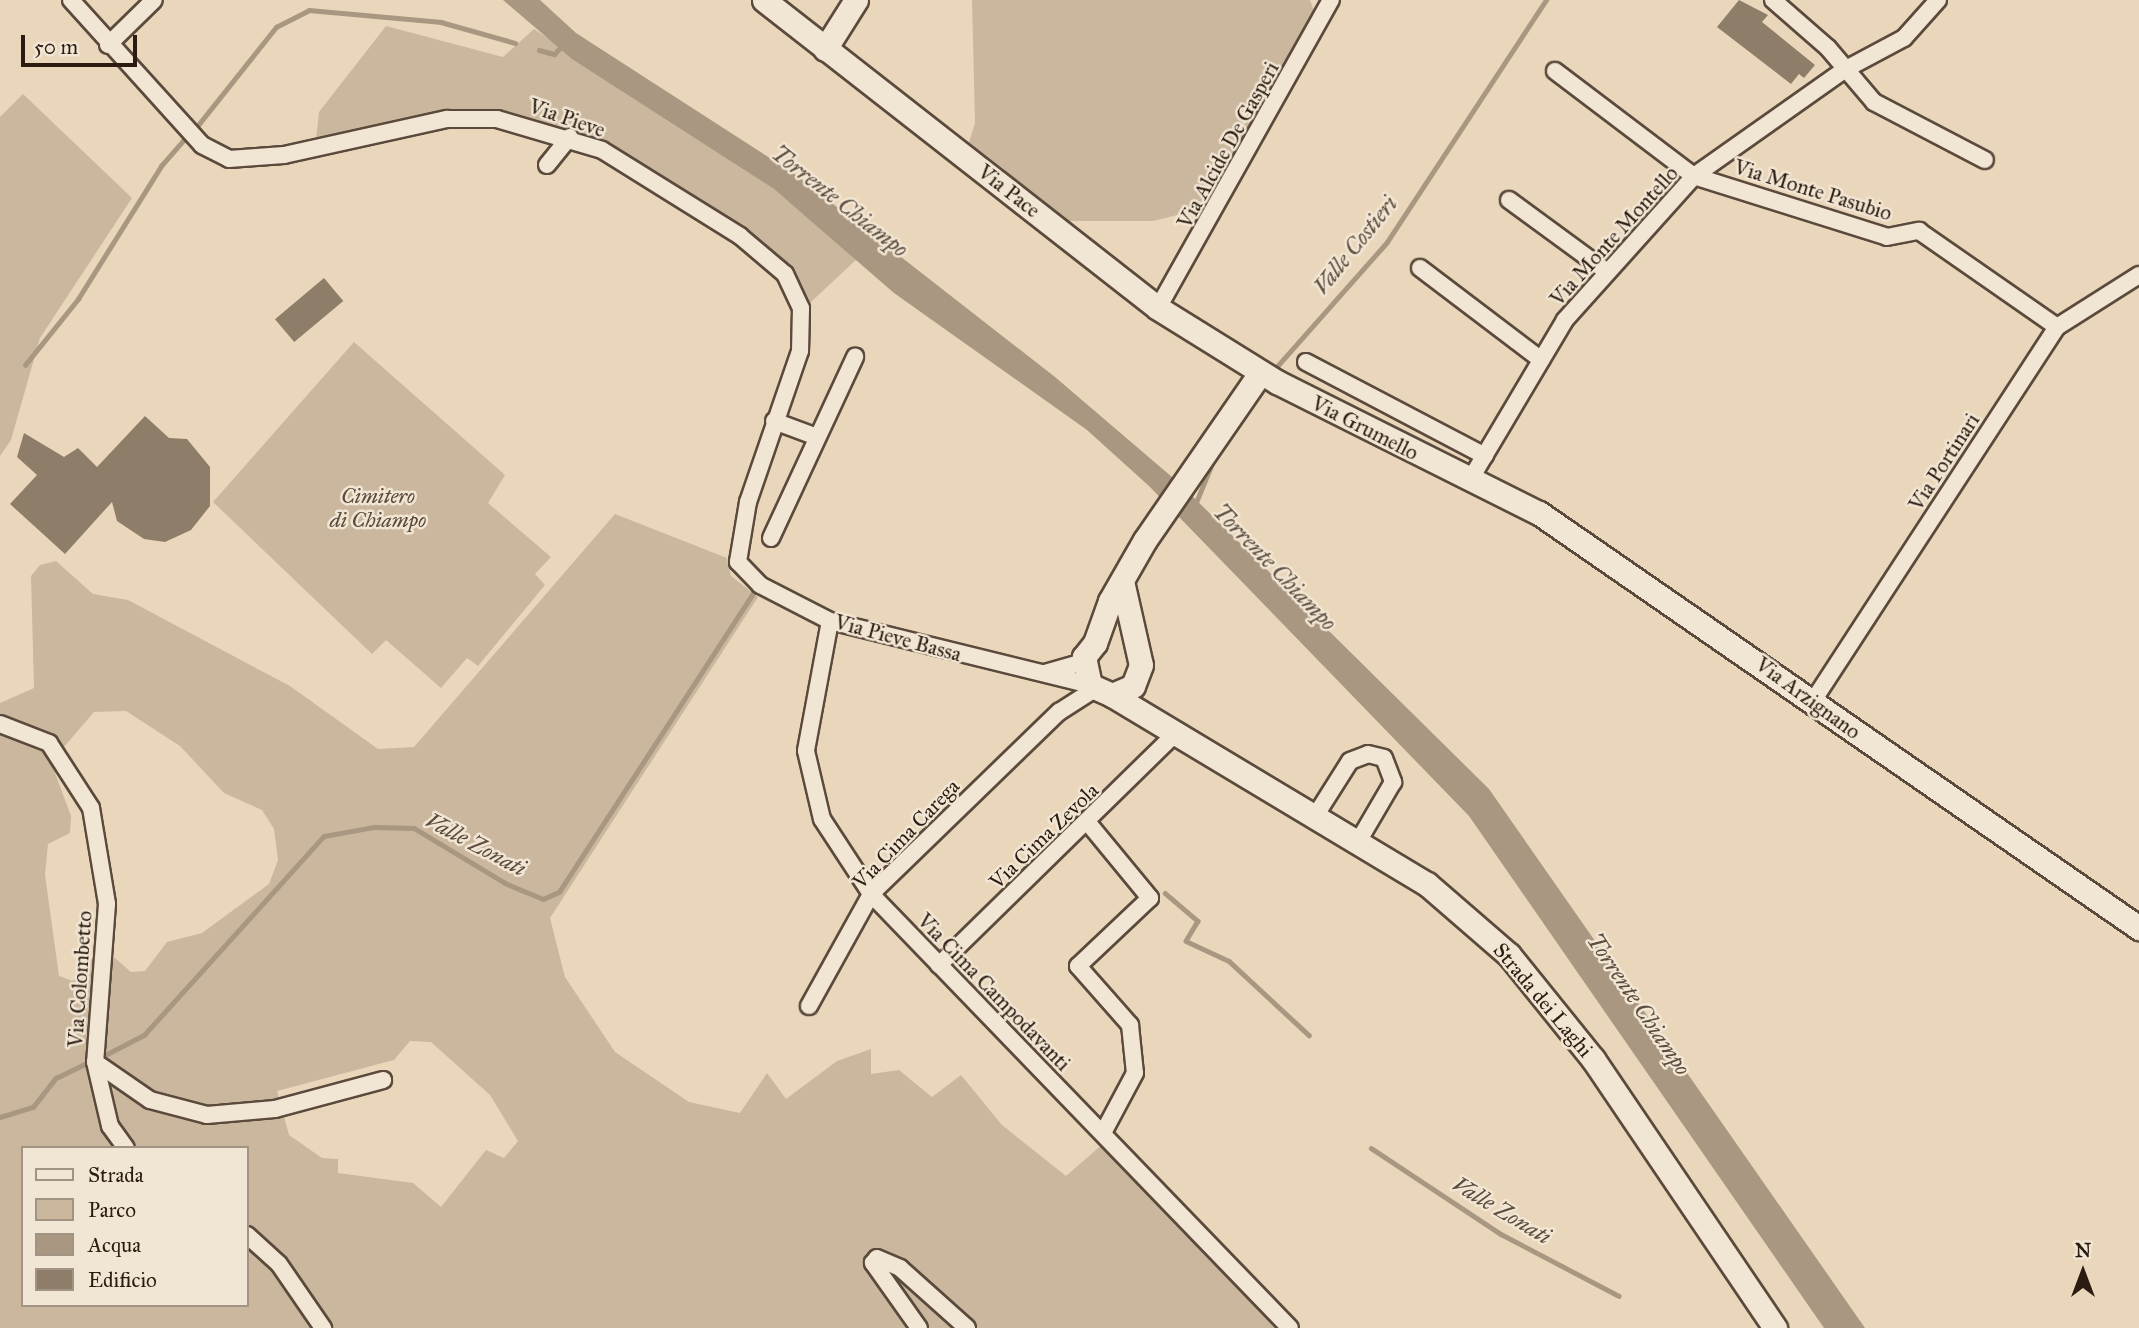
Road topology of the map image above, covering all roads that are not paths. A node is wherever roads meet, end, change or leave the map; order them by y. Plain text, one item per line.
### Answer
1 (71, 0) edge
2 (154, 0) edge
3 (764, 0) edge
4 (856, 0) edge
5 (1331, 0) edge
6 (1773, 0) edge
7 (1938, 0) edge
8 (108, 45) junction
9 (825, 49) junction
10 (1844, 70) junction
11 (1555, 71) dead end
12 (570, 138) junction
13 (1985, 160) dead end
14 (547, 164) dead end
15 (1694, 176) junction
16 (1509, 200) dead end
17 (1420, 268) dead end
18 (1606, 271) junction
19 (2139, 275) edge
20 (1158, 308) junction
21 (2057, 327) junction
22 (855, 357) dead end
23 (1541, 360) junction
24 (1306, 362) dead end
25 (1260, 373) junction
26 (774, 421) junction
27 (817, 437) junction
28 (1485, 456) junction
29 (1470, 480) junction
30 (771, 538) dead end
31 (738, 562) joint
32 (1122, 581) junction
33 (830, 621) junction
34 (1089, 652) junction
35 (1139, 659) junction
36 (1032, 673) junction
37 (1060, 681) junction
38 (1099, 690) junction
39 (1813, 701) junction
40 (1059, 712) junction
41 (1152, 718) junction
42 (0, 724) edge
43 (1176, 733) junction
44 (1314, 818) junction
45 (1089, 824) junction
46 (1358, 842) junction
47 (871, 894) junction
48 (2139, 928) edge
49 (939, 965) junction
50 (809, 1006) dead end
51 (95, 1062) junction
52 (383, 1080) dead end
53 (1103, 1133) junction
54 (125, 1146) edge
55 (248, 1237) edge
56 (323, 1328) edge
57 (919, 1328) edge
58 (967, 1328) edge
59 (1290, 1328) edge
60 (1775, 1328) edge

1 - 8 street, Via Pieve
2 - 8 street
3 - 9 main road, Via Pace
4 - 9 main road
5 - 20 street, Via Alcide De Gasperi
6 - 10 street
7 - 10 street, Via Monte Montello
8 - 12 street, Via Pieve
9 - 20 main road, Via Pace
10 - 13 street
10 - 15 street, Via Monte Montello
11 - 15 street, Via Monte Pasubio
12 - 14 street
12 - 26 street, Via Pieve
15 - 18 street, Via Monte Montello
15 - 21 street, Via Monte Pasubio
16 - 18 street
17 - 23 street
18 - 23 street, Via Monte Montello
19 - 21 street, Via Portinari
20 - 25 main road, Via Pace
21 - 39 street, Via Portinari
22 - 27 street
23 - 28 street, Via Monte Montello
24 - 28 street
25 - 29 main road, Via Grumello
25 - 32 main road
26 - 27 street
26 - 31 street, Via Pieve
27 - 30 street
28 - 29 street, Via Monte Montello
29 - 39 main road, Via Arzignano
31 - 33 street, Via Pieve Bassa
32 - 34 main road
32 - 35 main road
33 - 36 street, Via Pieve Bassa
33 - 47 street, Via Cima Campodavanti
34 - 35 main road, Via Pieve Bassa
34 - 36 street, Via Pieve Bassa
34 - 38 main road
35 - 38 main road
35 - 41 main road
36 - 37 street, Via Pieve Bassa
37 - 38 street, Via Pieve Bassa
37 - 40 street
38 - 40 street, Via Cima Carega
38 - 41 main road, Strada dei Laghi
39 - 48 main road, Via Arzignano
40 - 47 street, Via Cima Carega
41 - 43 main road, Strada dei Laghi
42 - 51 street, Via Colombetto
43 - 44 main road, Strada dei Laghi
43 - 45 street, Via Cima Zevola
44 - 46 main road, Strada dei Laghi
44 - 46 street
45 - 49 street, Via Cima Zevola
45 - 53 street
46 - 60 main road, Strada dei Laghi
47 - 49 street, Via Cima Campodavanti
47 - 50 street, Via Cima Carega
49 - 53 street, Via Cima Campodavanti
51 - 52 street, Via Colombetto
51 - 54 street
53 - 59 street, Via Cima Campodavanti
55 - 56 street
57 - 58 street

